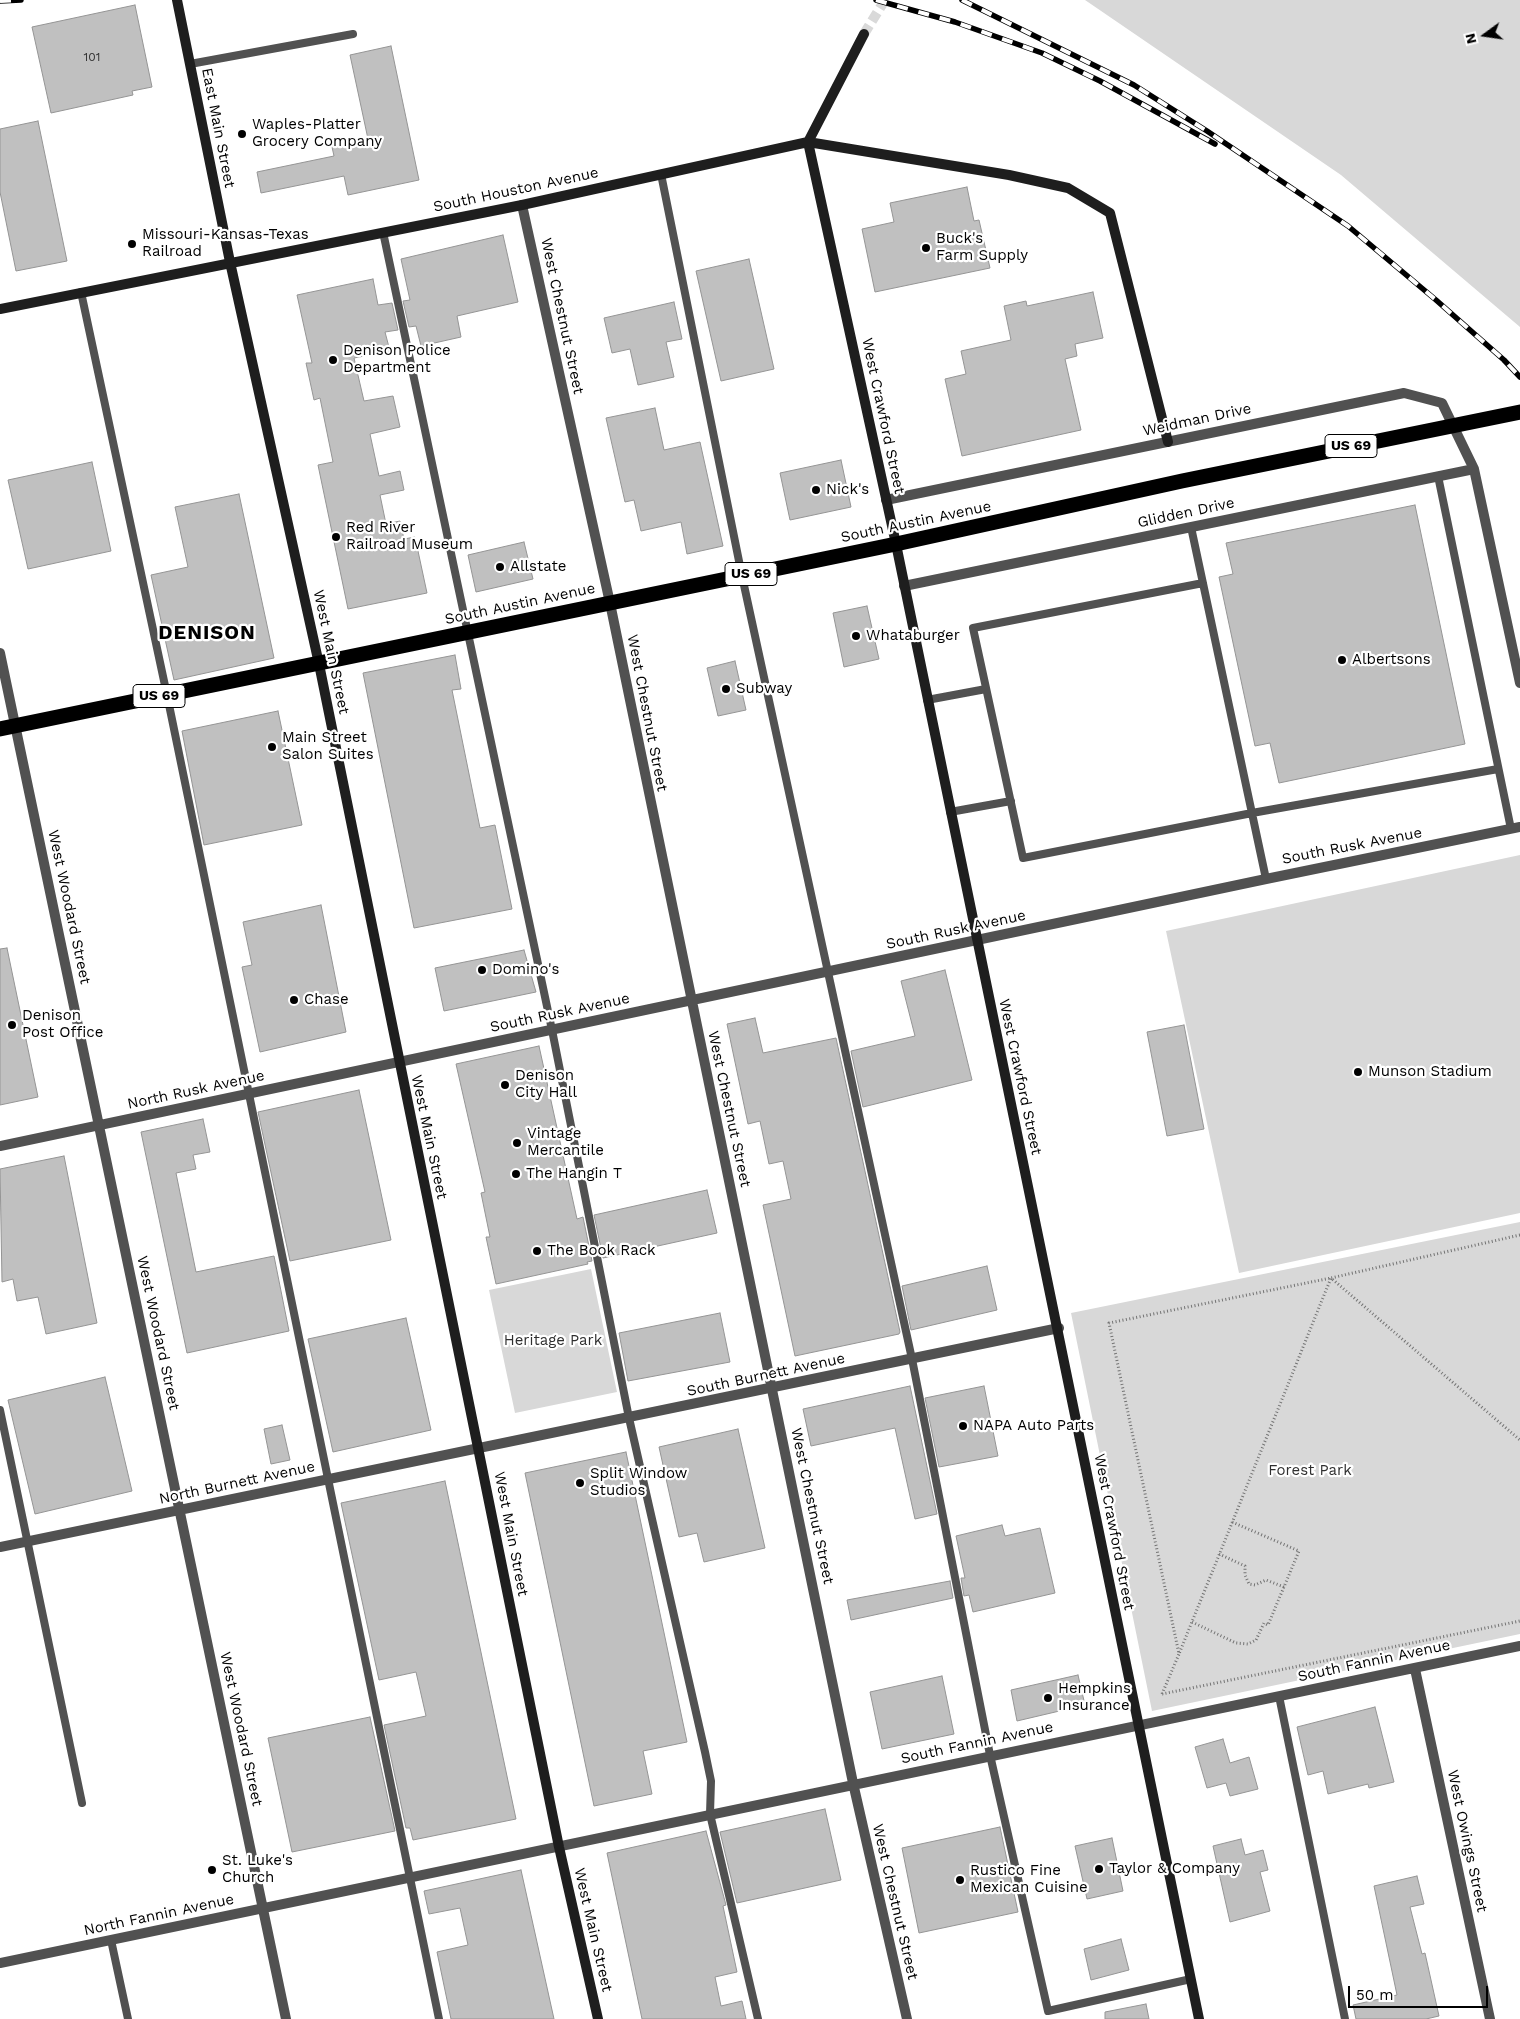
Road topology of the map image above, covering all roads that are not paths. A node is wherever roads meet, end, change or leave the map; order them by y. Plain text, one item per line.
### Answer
1 (177, 0) edge
2 (353, 34) dead end
3 (864, 34) tunnel mouth
4 (190, 64) junction
5 (808, 142) junction
6 (660, 174) junction
7 (522, 205) junction
8 (383, 232) junction
9 (230, 262) junction
10 (82, 292) junction
11 (0, 307) edge
12 (1520, 412) edge
13 (1168, 442) junction
14 (1474, 469) junction
15 (1438, 476) junction
16 (886, 500) junction
17 (1191, 527) junction
18 (896, 544) junction
19 (742, 576) junction
20 (1203, 583) junction
21 (904, 586) junction
22 (610, 603) junction
23 (469, 632) junction
24 (0, 653) edge
25 (319, 664) junction
26 (1520, 683) edge
27 (986, 689) junction
28 (167, 695) junction
29 (927, 700) junction
30 (15, 726) junction
31 (0, 729) edge
32 (1498, 769) junction
33 (1010, 801) junction
34 (950, 812) junction
35 (1252, 813) junction
36 (1515, 828) edge
37 (1266, 879) junction
38 (976, 941) junction
39 (828, 972) junction
40 (690, 1000) junction
41 (552, 1030) junction
42 (398, 1063) junction
43 (249, 1094) junction
44 (99, 1126) junction
45 (0, 1146) edge
46 (1059, 1328) junction
47 (912, 1359) junction
48 (772, 1389) junction
49 (0, 1410) edge
50 (629, 1418) junction
51 (480, 1448) junction
52 (328, 1480) junction
53 (180, 1510) junction
54 (27, 1542) junction
55 (0, 1547) edge
56 (1520, 1646) edge
57 (1415, 1669) junction
58 (1279, 1696) junction
59 (1137, 1725) junction
60 (990, 1755) junction
61 (853, 1784) junction
62 (82, 1803) dead end
63 (710, 1814) junction
64 (559, 1847) junction
65 (410, 1878) junction
66 (263, 1908) junction
67 (112, 1940) junction
68 (0, 1963) edge
69 (1191, 1979) junction
70 (1049, 2015) edge
71 (128, 2019) edge
72 (286, 2019) edge
73 (439, 2019) edge
74 (598, 2019) edge
75 (758, 2019) edge
76 (907, 2019) edge
77 (1199, 2019) edge
78 (1345, 2019) edge
79 (1490, 2019) edge

1 - 4 main road, East Main Street
2 - 4 lane
3 - 5 main road
4 - 9 main road, East Main Street
5 - 6 main road, South Houston Avenue
5 - 13 main road
5 - 16 main road, West Crawford Street
6 - 7 main road, South Houston Avenue
6 - 19 lane
7 - 8 main road, South Houston Avenue
7 - 22 street, West Chestnut Street
8 - 9 main road, South Houston Avenue
8 - 23 lane
9 - 10 main road, South Houston Avenue
9 - 25 main road, West Main Street
10 - 11 main road, South Houston Avenue
10 - 28 lane
12 - 18 highway, South Austin Avenue / US 69
13 - 14 street, Weidman Drive
13 - 16 street, Weidman Drive
14 - 15 street, Glidden Drive
14 - 26 street, Weidman Drive
15 - 17 street, Glidden Drive
15 - 32 lane
16 - 18 main road, West Crawford Street
17 - 20 lane
17 - 21 street, Glidden Drive
18 - 19 highway, South Austin Avenue / US 69
18 - 21 main road, West Crawford Street
19 - 22 highway, South Austin Avenue / US 69
19 - 39 lane
20 - 27 lane
20 - 35 lane
21 - 29 main road, West Crawford Street
22 - 23 highway, South Austin Avenue / US 69
22 - 40 street, West Chestnut Street
23 - 25 highway, South Austin Avenue / US 69
23 - 41 lane
24 - 30 street, West Woodard Street
25 - 28 highway, US 69
25 - 42 main road, West Main Street
27 - 29 lane
27 - 33 lane
28 - 30 highway, US 69
28 - 43 lane
29 - 34 main road, West Crawford Street
30 - 31 highway, US 69
30 - 44 street, West Woodard Street
32 - 35 lane
32 - 36 lane
33 - 34 lane
33 - 35 lane
34 - 38 main road, West Crawford Street
35 - 37 lane
36 - 37 street, South Rusk Avenue
37 - 38 street, South Rusk Avenue
38 - 39 street, South Rusk Avenue
38 - 46 main road, West Crawford Street
39 - 40 street, South Rusk Avenue
39 - 47 lane
40 - 41 street, South Rusk Avenue
40 - 48 street, West Chestnut Street
41 - 42 street, South Rusk Avenue
41 - 50 lane
42 - 43 street, North Rusk Avenue
42 - 51 main road, West Main Street
43 - 44 street, North Rusk Avenue
43 - 52 lane
44 - 45 street, North Rusk Avenue
44 - 53 street, West Woodard Street
46 - 47 street, South Burnett Avenue
46 - 59 main road, West Crawford Street
47 - 48 street, South Burnett Avenue
47 - 60 lane
48 - 50 street, South Burnett Avenue
48 - 61 street, West Chestnut Street
49 - 54 lane
50 - 51 street, South Burnett Avenue
50 - 63 lane
51 - 52 street, North Burnett Avenue
51 - 64 main road, West Main Street
52 - 53 street, North Burnett Avenue
52 - 65 lane
53 - 54 street, North Burnett Avenue
53 - 66 street, West Woodard Street
54 - 55 street, North Burnett Avenue
54 - 62 lane
56 - 57 street, South Fannin Avenue
57 - 58 street, South Fannin Avenue
57 - 79 street, West Owings Street
58 - 59 street, South Fannin Avenue
58 - 78 lane
59 - 60 street, South Fannin Avenue
59 - 69 main road, West Crawford Street
60 - 61 street, South Fannin Avenue
60 - 70 lane
61 - 63 street, South Fannin Avenue
61 - 76 street, West Chestnut Street
63 - 64 street, South Fannin Avenue
63 - 75 lane
64 - 65 street, North Fannin Avenue
64 - 74 main road, West Main Street
65 - 66 street, North Fannin Avenue
65 - 73 lane
66 - 67 street, North Fannin Avenue
66 - 72 street, West Woodard Street
67 - 68 street, North Fannin Avenue
67 - 71 lane
69 - 70 lane
69 - 77 main road, West Crawford Street

